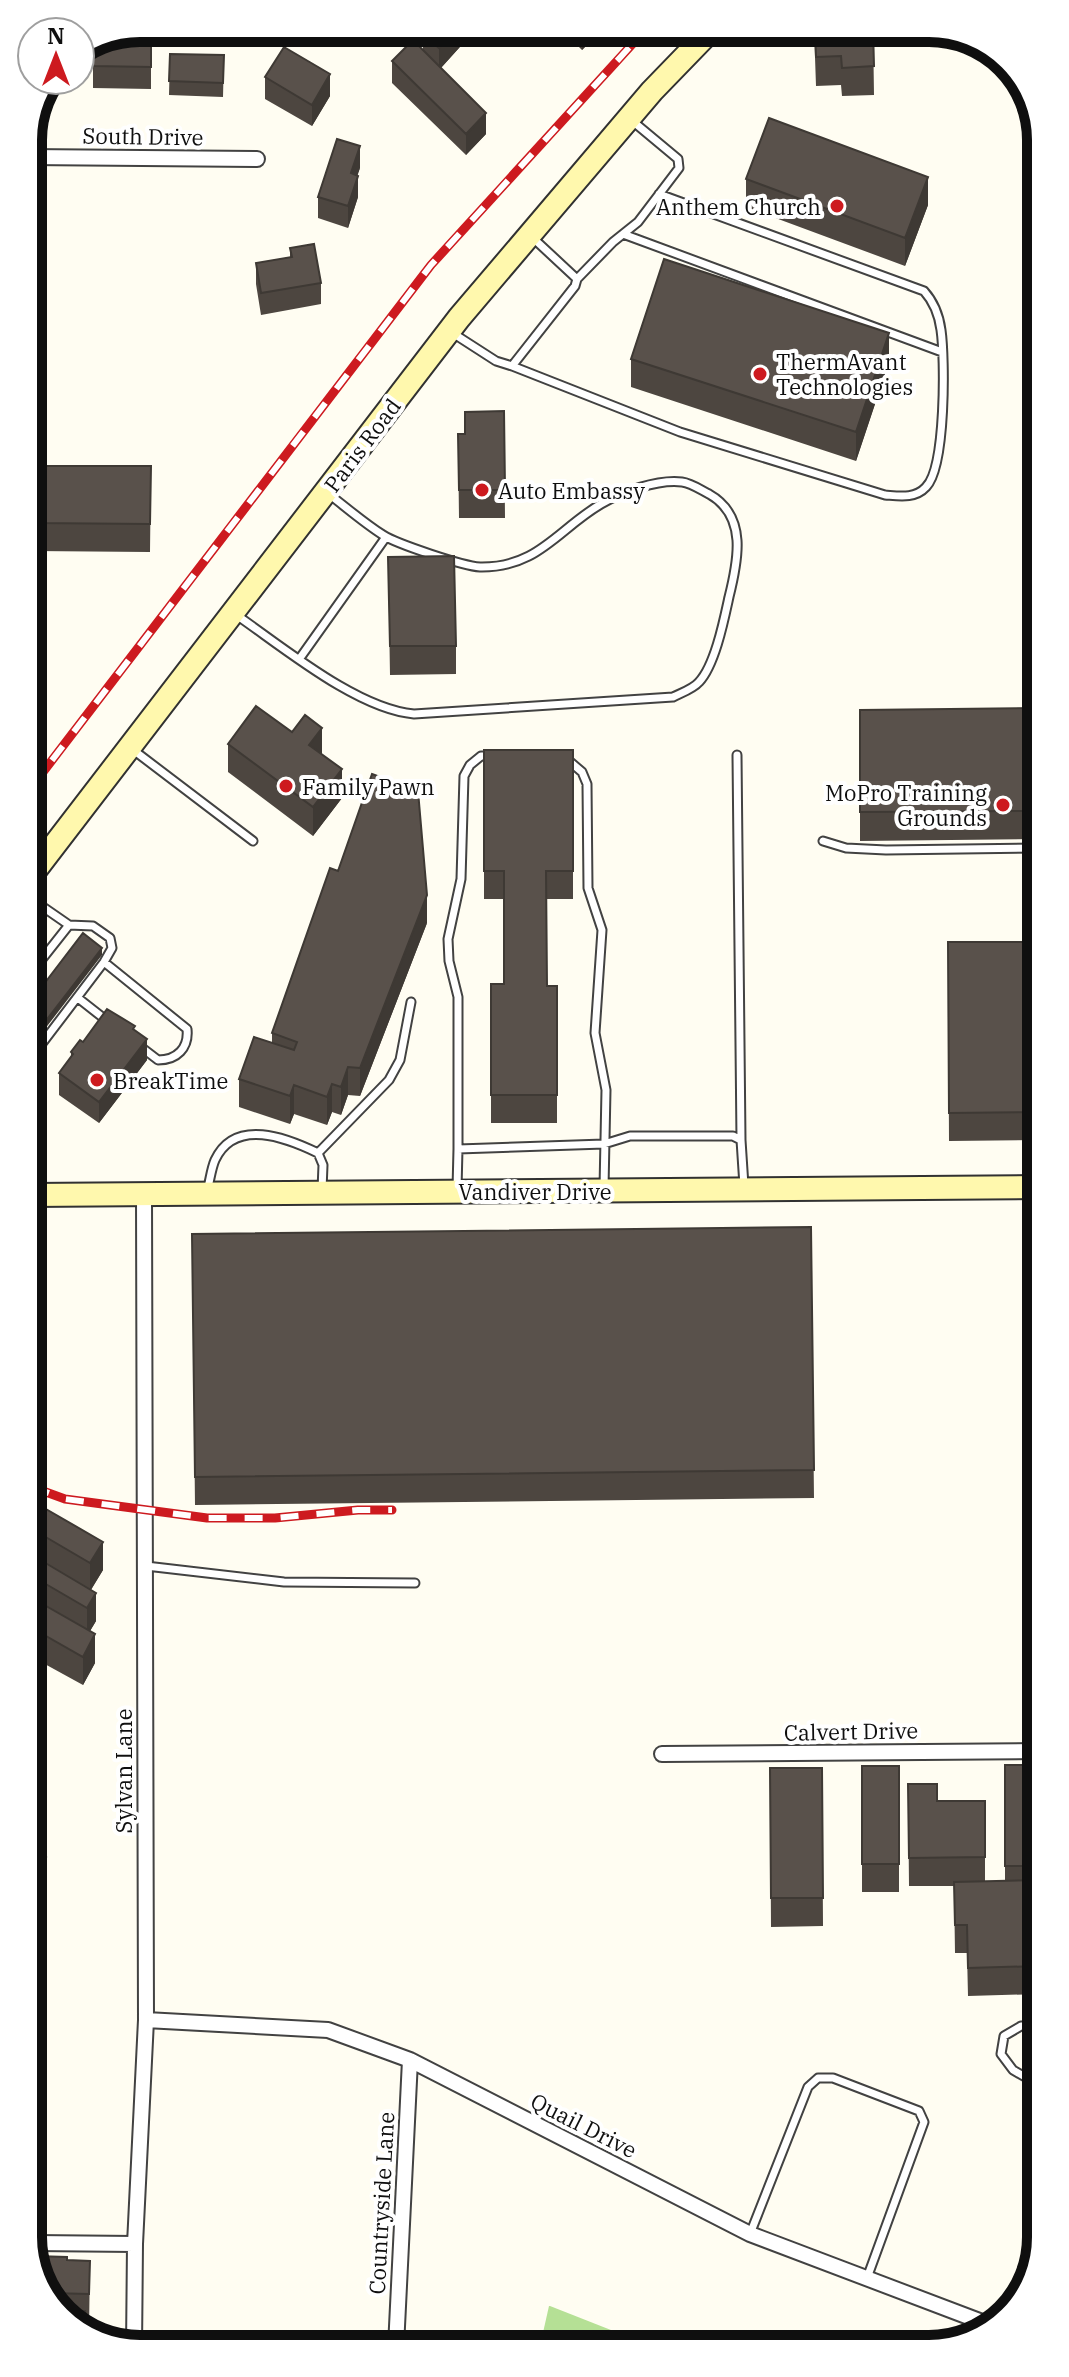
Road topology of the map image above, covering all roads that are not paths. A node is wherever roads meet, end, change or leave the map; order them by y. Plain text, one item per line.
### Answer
1 (700, 42) edge
2 (629, 119) junction
3 (42, 157) edge
4 (257, 159) dead end
5 (659, 194) junction
6 (623, 234) junction
7 (530, 235) junction
8 (577, 279) junction
9 (449, 331) junction
10 (942, 352) junction
11 (512, 366) junction
12 (326, 492) junction
13 (386, 537) junction
14 (233, 613) junction
15 (300, 658) junction
16 (130, 748) junction
17 (737, 755) dead end
18 (508, 757) edge
19 (562, 757) edge
20 (253, 841) dead end
21 (823, 841) dead end
22 (1027, 848) edge
23 (42, 862) edge
24 (42, 906) edge
25 (69, 925) junction
26 (42, 959) edge
27 (104, 962) junction
28 (78, 998) junction
29 (411, 1002) dead end
30 (115, 1027) edge
31 (128, 1037) edge
32 (42, 1044) edge
33 (741, 1140) junction
34 (604, 1144) junction
35 (458, 1149) junction
36 (318, 1153) junction
37 (1027, 1187) edge
38 (744, 1189) junction
39 (604, 1190) junction
40 (457, 1191) junction
41 (322, 1192) junction
42 (206, 1193) junction
43 (144, 1194) junction
44 (42, 1195) edge
45 (145, 1566) junction
46 (415, 1583) dead end
47 (1027, 1751) edge
48 (662, 1754) dead end
49 (146, 2020) junction
50 (1027, 2026) edge
51 (410, 2060) junction
52 (1027, 2078) edge
53 (750, 2234) junction
54 (43, 2243) edge
55 (135, 2244) junction
56 (867, 2278) junction
57 (979, 2321) edge
58 (134, 2335) edge
59 (397, 2335) edge

1 - 2 main road, Paris Road
2 - 5 lane
2 - 7 main road, Paris Road
3 - 4 street, South Drive
5 - 6 lane
5 - 10 lane
6 - 8 lane
6 - 10 lane
7 - 8 lane
7 - 9 main road, Paris Road
8 - 11 lane
9 - 11 lane
9 - 12 main road, Paris Road
10 - 11 lane
12 - 13 lane
12 - 14 main road, Paris Road
13 - 15 lane
13 - 15 lane
14 - 15 lane
14 - 16 main road, Paris Road
16 - 20 lane
16 - 23 main road, Paris Road
17 - 33 lane
18 - 35 lane
19 - 34 lane
21 - 22 lane
24 - 25 lane
25 - 26 lane
25 - 27 lane
27 - 28 lane
27 - 31 lane
28 - 30 lane
28 - 32 lane
29 - 36 lane
33 - 34 lane
33 - 38 lane
34 - 35 lane
34 - 39 lane
35 - 40 lane
36 - 41 lane
36 - 42 lane
37 - 38 main road, Vandiver Drive
38 - 39 main road, Vandiver Drive
39 - 40 main road, Vandiver Drive
40 - 41 main road, Vandiver Drive
41 - 42 main road, Vandiver Drive
42 - 43 main road, Vandiver Drive
43 - 44 main road, Vandiver Drive
43 - 45 street, Sylvan Lane
45 - 46 lane
45 - 49 street, Sylvan Lane
47 - 48 street, Calvert Drive
49 - 51 street, Quail Drive
49 - 55 street, Sylvan Lane
50 - 52 lane
51 - 53 street, Quail Drive
51 - 59 street, Countryside Lane
53 - 56 street, Quail Drive
53 - 56 lane
54 - 55 street
55 - 58 street, Sylvan Lane
56 - 57 street, Quail Drive

